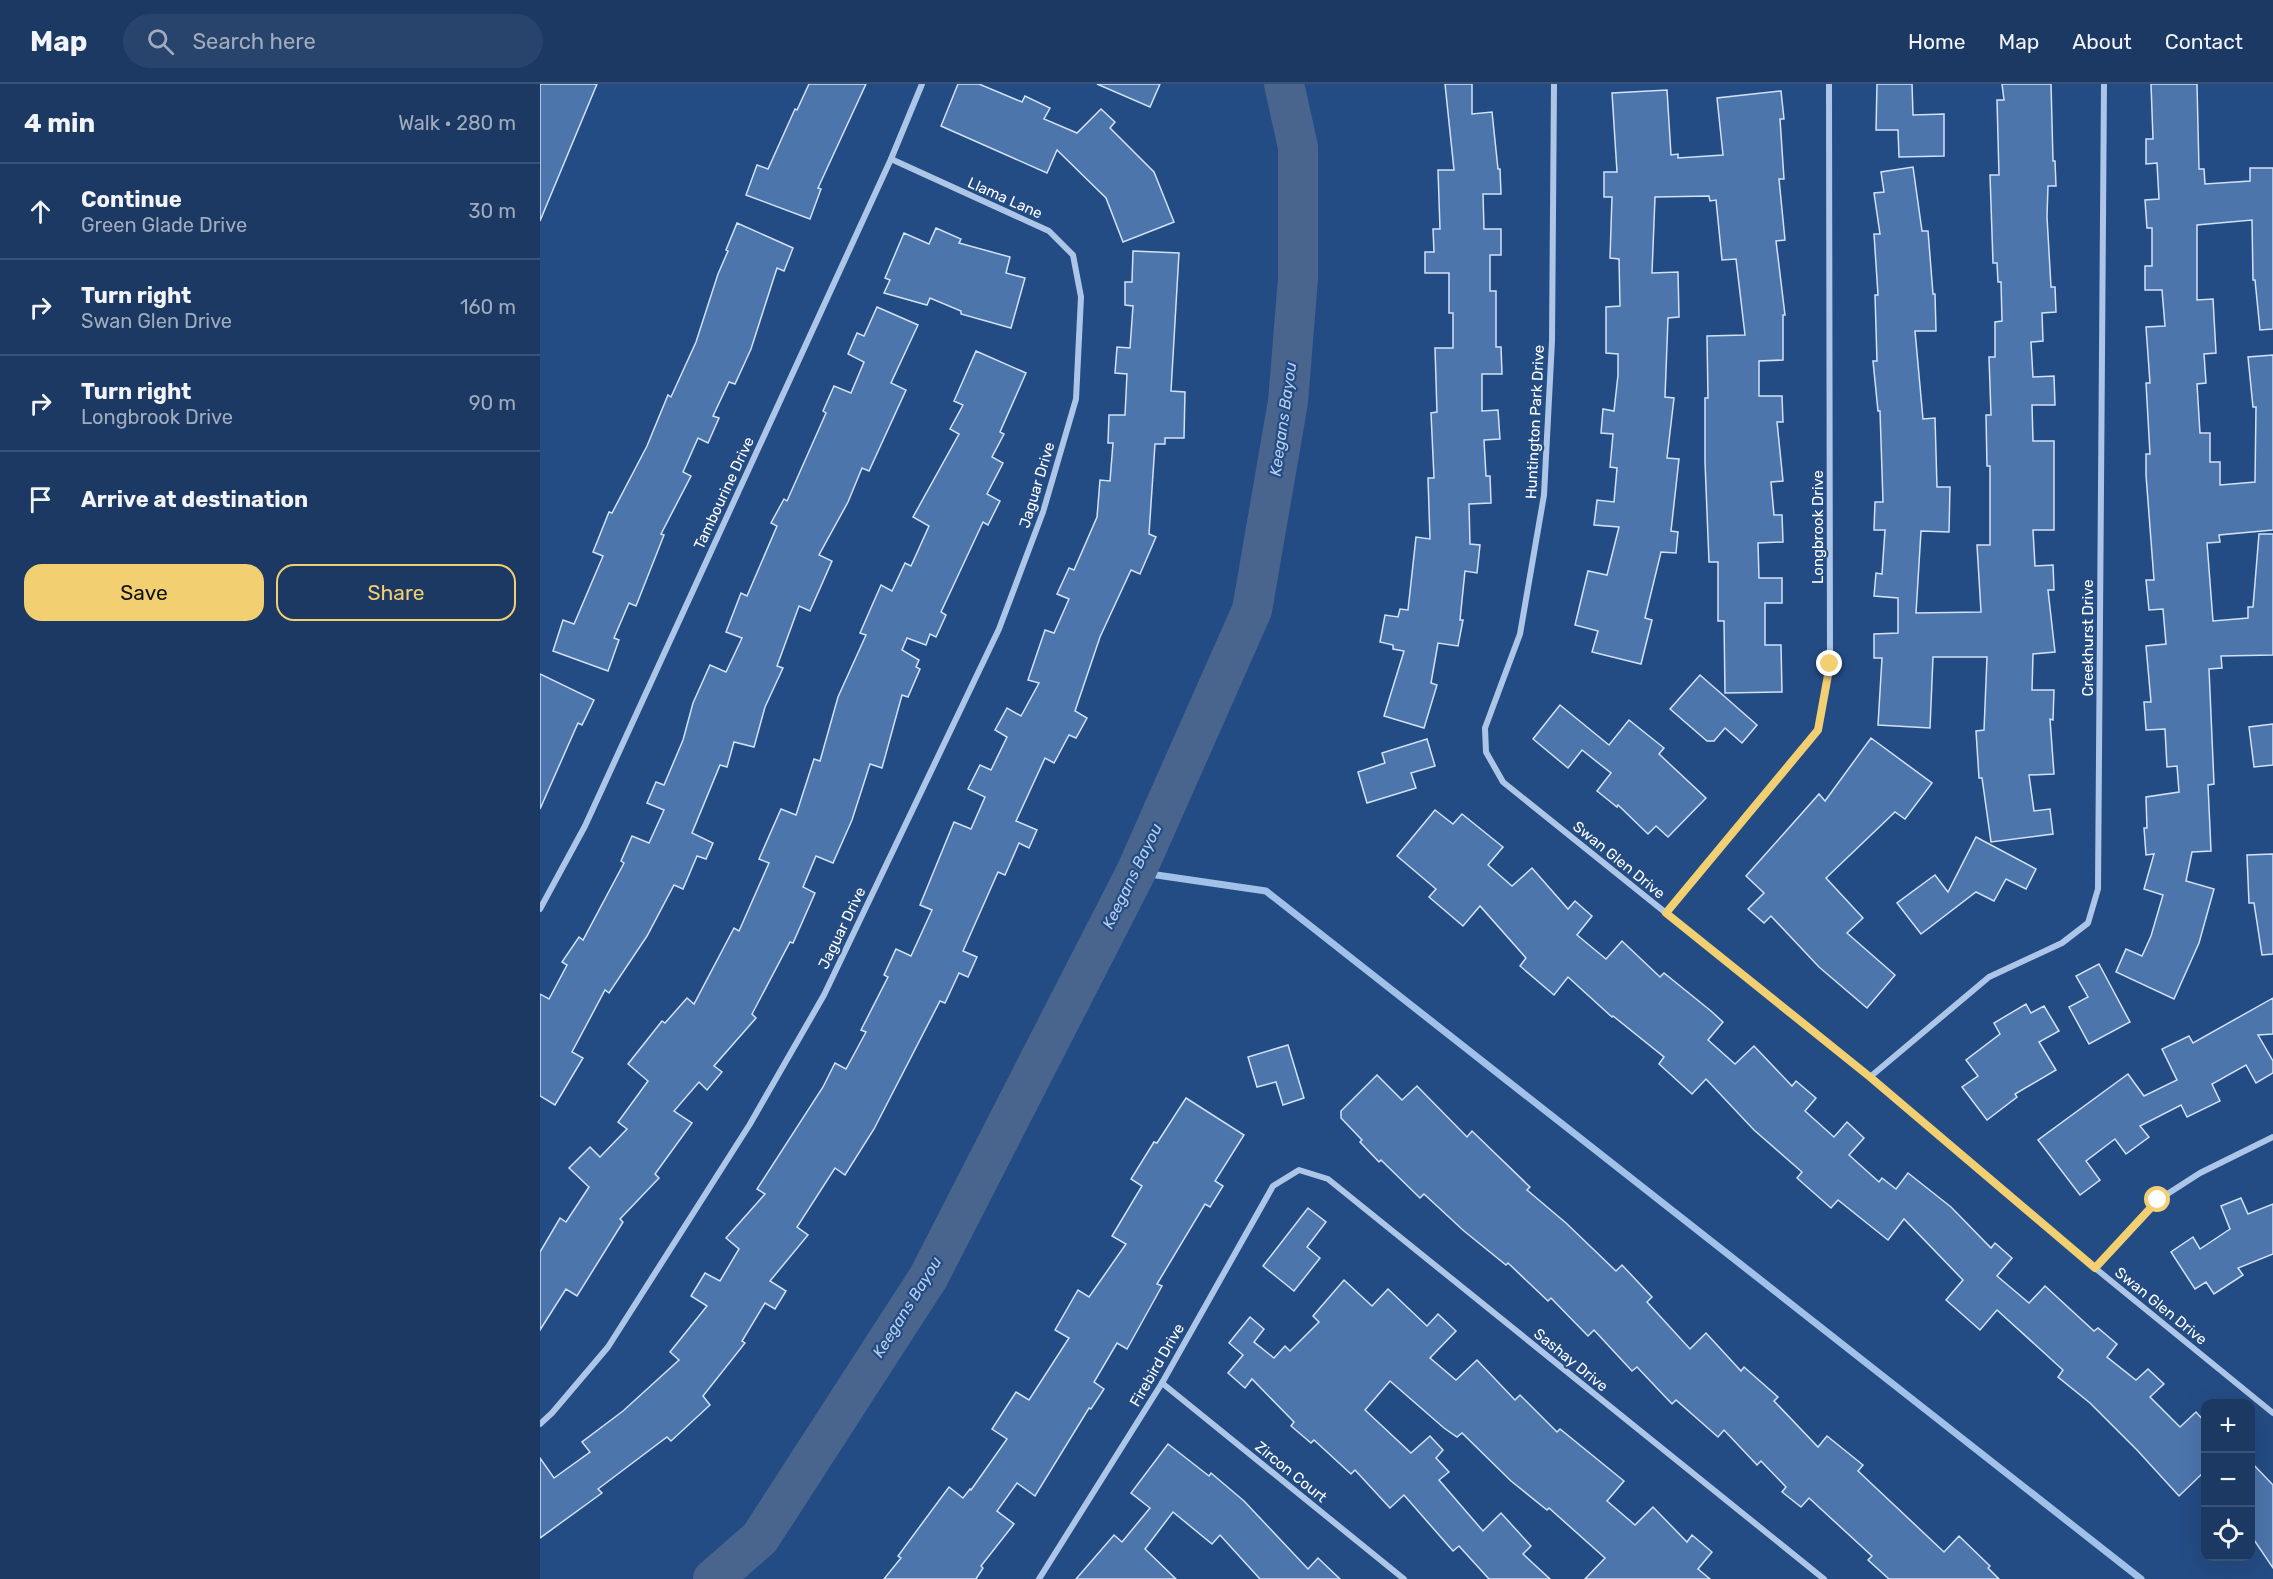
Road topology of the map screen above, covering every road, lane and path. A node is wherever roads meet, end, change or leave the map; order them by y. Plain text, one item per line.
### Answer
1 (922, 84) edge
2 (1554, 84) edge
3 (1828, 84) edge
4 (2104, 84) edge
5 (891, 159) junction
6 (1076, 395) joint
7 (1486, 752) joint
8 (540, 909) edge
9 (1666, 913) junction
10 (1870, 1077) junction
11 (2273, 1137) edge
12 (1299, 1170) joint
13 (2095, 1268) junction
14 (1162, 1383) junction
15 (2273, 1413) edge
16 (540, 1424) edge
17 (1040, 1579) edge
18 (1404, 1579) edge
19 (1824, 1579) edge

1 - 5 street, Tambourine Drive
2 - 7 street, Huntington Park Drive
3 - 9 street, Longbrook Drive
4 - 10 street, Creekhurst Drive
5 - 6 street, Llama Lane
5 - 8 street, Tambourine Drive
6 - 16 street, Jaguar Drive
7 - 9 street, Swan Glen Drive
9 - 10 street, Swan Glen Drive
10 - 13 street, Swan Glen Drive
11 - 13 street
12 - 14 street, Firebird Drive
12 - 19 street, Sashay Drive
13 - 15 street, Swan Glen Drive
14 - 17 street, Firebird Drive
14 - 18 street, Zircon Court

